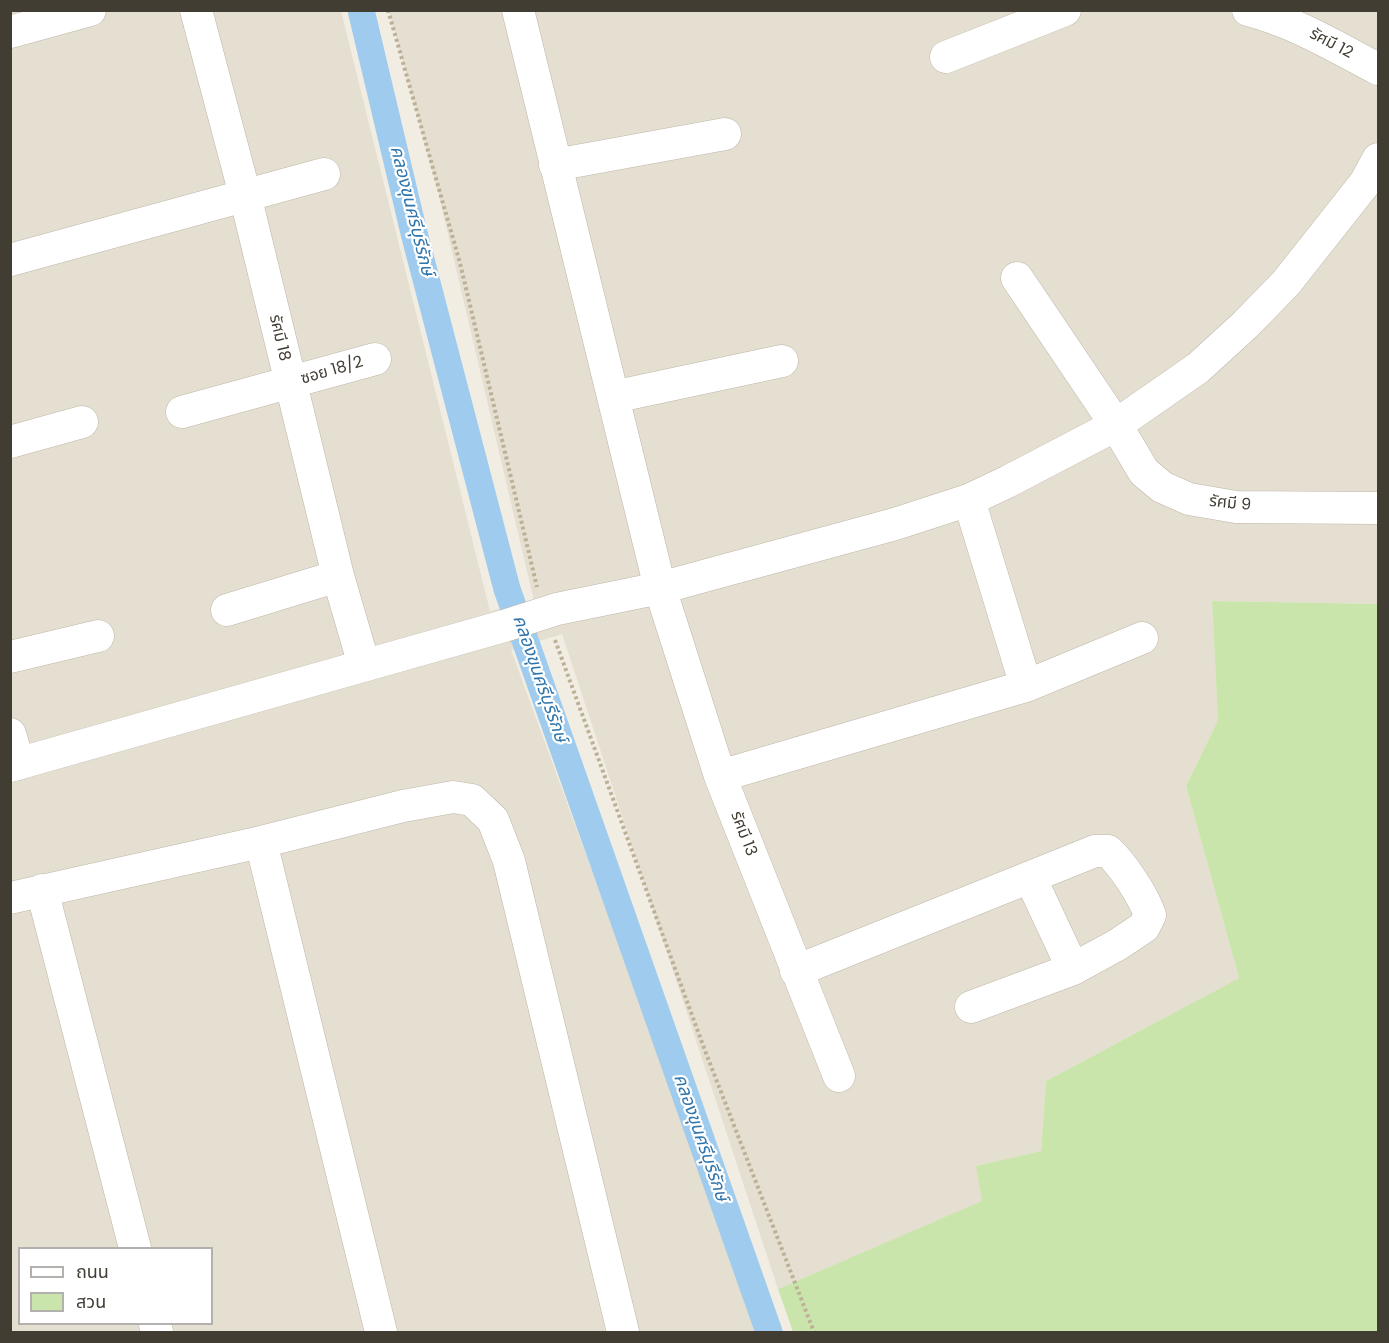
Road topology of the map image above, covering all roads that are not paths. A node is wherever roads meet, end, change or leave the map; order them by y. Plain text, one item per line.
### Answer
1 (90, 10) edge
2 (196, 10) edge
3 (518, 10) edge
4 (1065, 10) edge
5 (1248, 10) edge
6 (10, 32) edge
7 (946, 57) dead end
8 (1378, 69) edge
9 (725, 134) dead end
10 (1378, 159) edge
11 (555, 165) junction
12 (324, 174) dead end
13 (245, 195) junction
14 (10, 260) edge
15 (1017, 278) dead end
16 (375, 359) dead end
17 (782, 361) dead end
18 (290, 383) junction
19 (613, 397) junction
20 (182, 412) dead end
21 (82, 422) dead end
22 (1116, 425) junction
23 (10, 442) edge
24 (969, 500) junction
25 (1378, 508) edge
26 (338, 576) junction
27 (660, 588) junction
28 (227, 610) dead end
29 (98, 636) dead end
30 (1142, 638) dead end
31 (10, 657) edge
32 (364, 665) junction
33 (1026, 686) junction
34 (10, 734) edge
35 (15, 765) edge
36 (720, 776) junction
37 (261, 842) junction
38 (1029, 877) junction
39 (42, 890) junction
40 (10, 898) edge
41 (1073, 969) junction
42 (796, 972) junction
43 (971, 1007) dead end
44 (838, 1076) dead end
45 (135, 1247) edge
46 (381, 1332) edge
47 (623, 1332) edge

1 - 6 street
2 - 13 street, รัศมี 18
3 - 11 street, รัศมี 13
4 - 7 street
5 - 8 street, รัศมี 12
9 - 11 street
10 - 22 street
11 - 19 street, รัศมี 13
12 - 13 street
13 - 14 street
13 - 18 street, รัศมี 18
15 - 22 street, รัศมี 9
16 - 18 street, ซอย 18/2
17 - 19 street
18 - 20 street, ซอย 18/2
18 - 26 street, รัศมี 18
19 - 27 street, รัศมี 13
21 - 23 street
22 - 24 street
22 - 25 street, รัศมี 9
24 - 27 street
24 - 33 street
26 - 28 street
26 - 32 street, รัศมี 18
27 - 32 street
27 - 36 street, รัศมี 13
29 - 31 street
30 - 33 street
32 - 35 street
33 - 36 street
34 - 35 street
36 - 42 street, รัศมี 13
37 - 39 street
37 - 46 street
37 - 47 street
38 - 41 street
38 - 41 street
38 - 42 street
39 - 40 street
39 - 45 street
41 - 43 street
42 - 44 street, รัศมี 13

